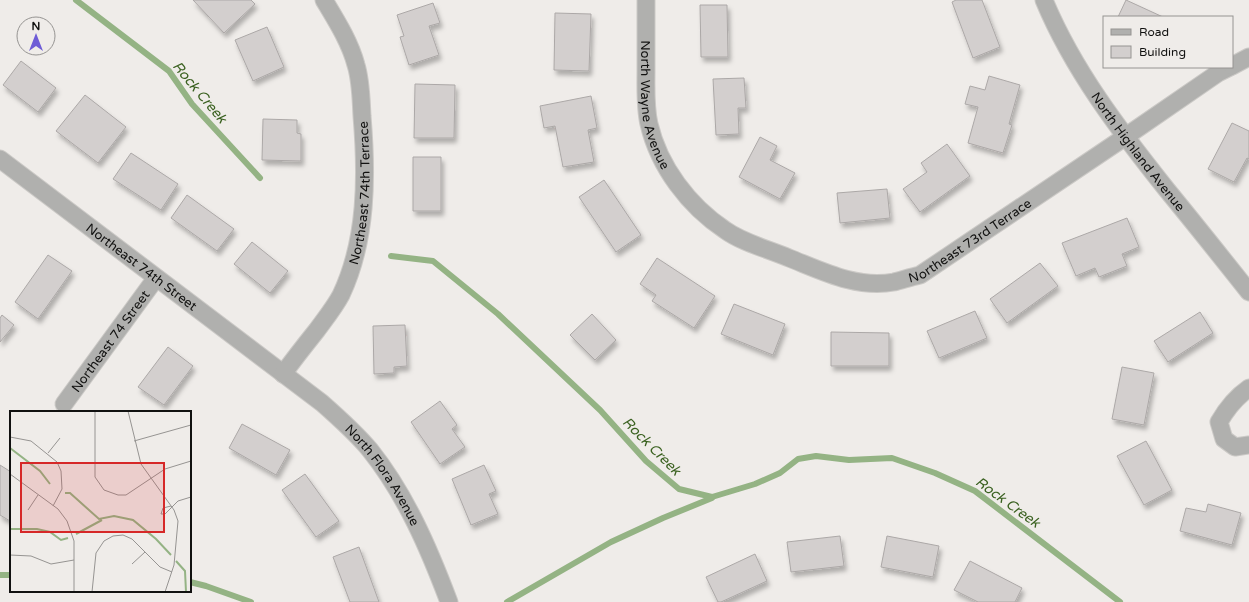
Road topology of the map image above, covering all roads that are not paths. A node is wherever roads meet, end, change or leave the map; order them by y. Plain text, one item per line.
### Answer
1 (324, 0) edge
2 (646, 0) edge
3 (1044, 0) edge
4 (1249, 57) edge
5 (1233, 66) edge
6 (1229, 68) edge
7 (1125, 137) junction
8 (0, 160) edge
9 (690, 200) joint
10 (156, 278) junction
11 (1249, 292) edge
12 (283, 374) junction
13 (1249, 388) edge
14 (64, 404) dead end
15 (1249, 445) edge
16 (449, 602) edge

1 - 12 street, Northeast 74th Terrace
2 - 9 street, North Wayne Avenue
3 - 7 street, North Highland Avenue
4 - 5 street, Northeast 73rd Terrace
6 - 7 street, Northeast 73rd Terrace
7 - 9 street, Northeast 73rd Terrace
7 - 11 street, North Highland Avenue
8 - 10 street, Northeast 74th Street
10 - 12 street, Northeast 74th Street
10 - 14 street, Northeast 74 Street
12 - 16 street, North Flora Avenue
13 - 15 street

